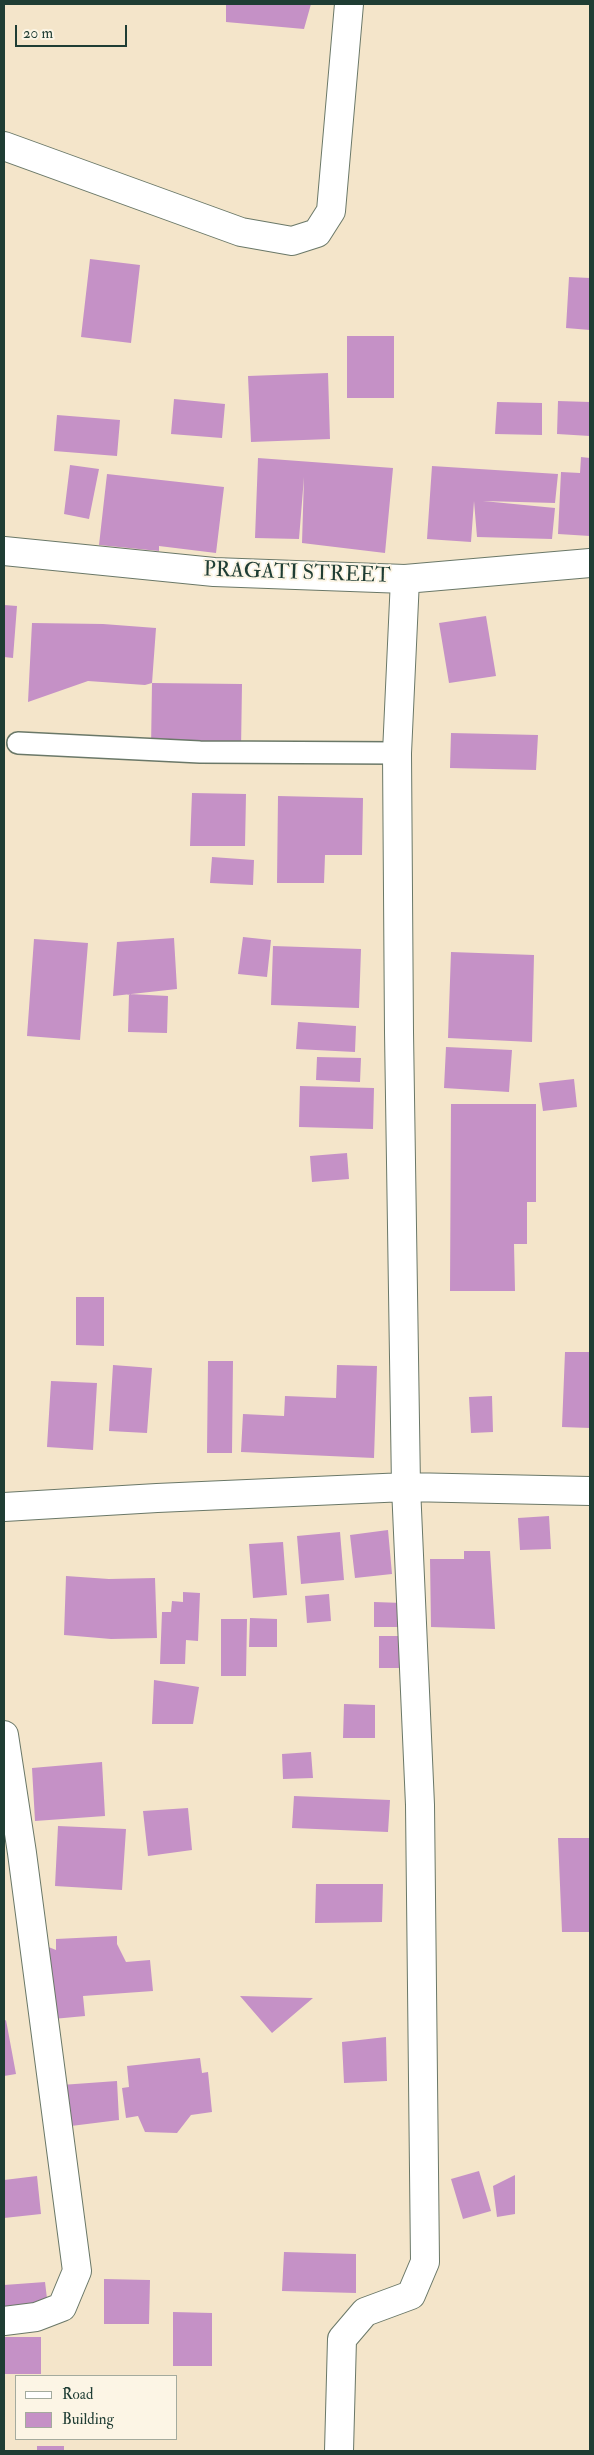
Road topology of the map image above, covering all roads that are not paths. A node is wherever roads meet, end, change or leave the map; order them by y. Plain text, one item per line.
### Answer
1 (349, 4) edge
2 (4, 146) edge
3 (4, 551) edge
4 (590, 563) edge
5 (405, 579) junction
6 (18, 743) dead end
7 (397, 753) junction
8 (406, 1487) junction
9 (590, 1491) edge
10 (4, 1507) edge
11 (4, 1735) edge
12 (4, 2321) edge
13 (339, 2451) edge

1 - 2 street
3 - 5 street, PRAGATI STREET
4 - 5 street, PRAGATI STREET
5 - 7 street
6 - 7 lane
7 - 8 street
8 - 9 street
8 - 10 street
8 - 13 street
11 - 12 street

